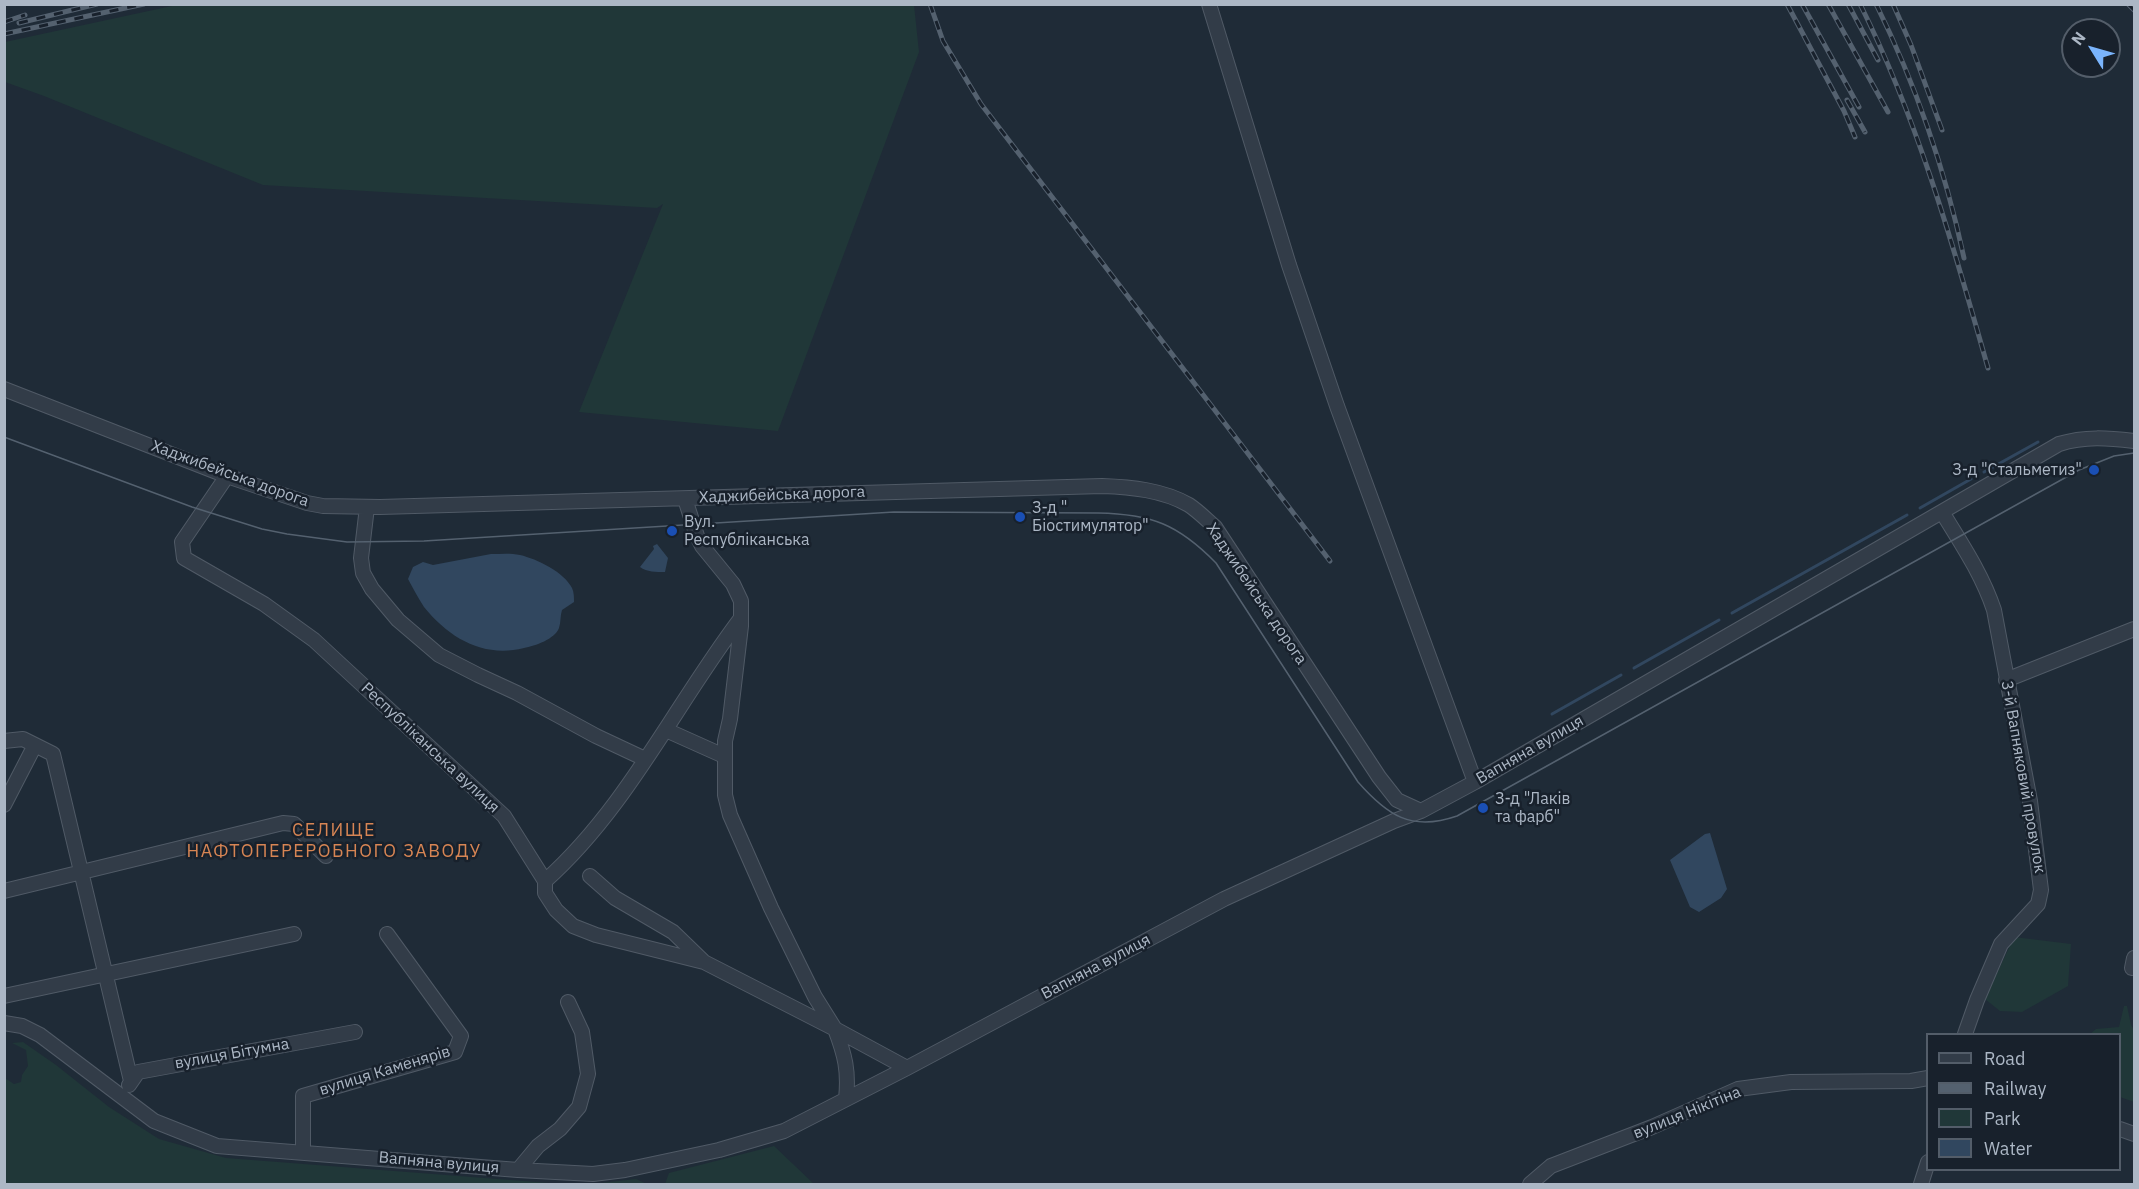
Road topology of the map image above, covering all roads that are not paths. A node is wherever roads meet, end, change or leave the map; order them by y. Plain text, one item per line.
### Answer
1 (1209, 4) edge
2 (4, 388) edge
3 (2134, 441) edge
4 (227, 476) junction
5 (685, 499) junction
6 (367, 507) junction
7 (1942, 512) junction
8 (741, 618) junction
9 (2134, 629) edge
10 (2006, 680) junction
11 (666, 730) junction
12 (4, 741) edge
13 (35, 745) junction
14 (724, 756) junction
15 (645, 759) junction
16 (1475, 782) junction
17 (4, 805) edge
18 (1421, 812) junction
19 (326, 856) dead end
20 (81, 873) junction
21 (590, 876) dead end
22 (545, 881) junction
23 (4, 891) edge
24 (294, 934) dead end
25 (387, 934) dead end
26 (704, 962) junction
27 (105, 974) junction
28 (4, 996) edge
29 (568, 1002) dead end
30 (4, 1023) edge
31 (835, 1029) junction
32 (355, 1032) dead end
33 (1966, 1033) edge
34 (907, 1068) junction
35 (1926, 1078) edge
36 (131, 1081) junction
37 (121, 1096) junction
38 (846, 1099) junction
39 (303, 1152) junction
40 (1926, 1169) edge
41 (518, 1170) junction
42 (1530, 1185) edge
43 (1921, 1185) edge

1 - 16 street
2 - 4 street, Хаджибейська дорога
3 - 7 street, Вапняна вулиця
4 - 6 street, Хаджибейська дорога
4 - 22 street, Республіканська вулиця
5 - 6 street, Хаджибейська дорога
5 - 8 street
5 - 18 street, Хаджибейська дорога
6 - 15 street
7 - 10 street, 3-й Вапняковий провулок
7 - 16 street, Вапняна вулиця
8 - 11 street
8 - 14 street
9 - 10 street
10 - 33 street, 3-й Вапняковий провулок
11 - 14 street
11 - 15 street
12 - 13 street
13 - 17 street
13 - 20 street
14 - 31 street
15 - 22 street
16 - 18 street, Вапняна вулиця
18 - 34 street, Вапняна вулиця
19 - 20 street
20 - 23 street
20 - 27 street
21 - 26 street
22 - 26 street, Республіканська вулиця
24 - 27 street
25 - 39 street, вулиця Каменярів
26 - 31 street, Республіканська вулиця
27 - 28 street
27 - 36 street
29 - 41 street
30 - 37 street, Вапняна вулиця
31 - 34 street, Республіканська вулиця
31 - 38 street
32 - 36 street, вулиця Бітумна
34 - 38 street, Вапняна вулиця
35 - 42 street, вулиця Нікітіна
36 - 37 street
37 - 39 street, Вапняна вулиця
38 - 41 street, Вапняна вулиця
39 - 41 street, Вапняна вулиця
40 - 43 street

